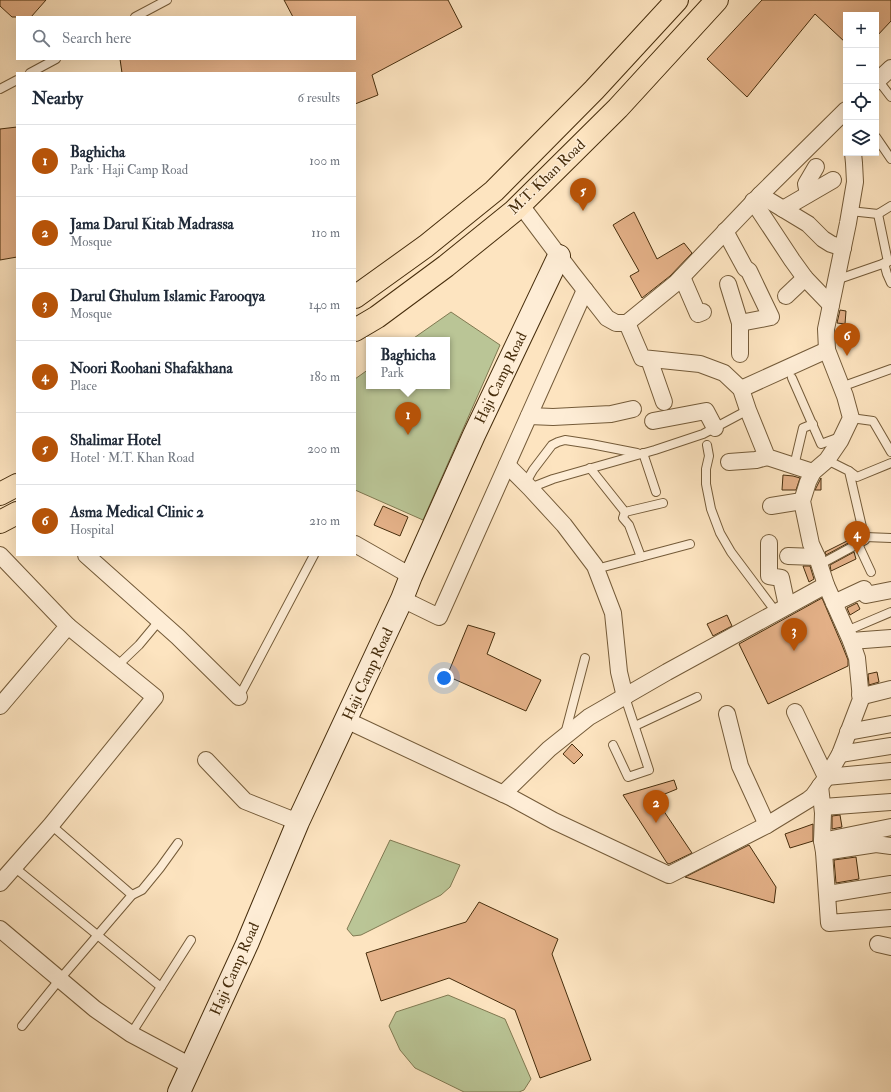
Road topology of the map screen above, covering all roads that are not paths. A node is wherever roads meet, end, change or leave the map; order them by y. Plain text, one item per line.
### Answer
1 (167, 0) edge
2 (677, 0) edge
3 (717, 0) edge
4 (137, 16) edge
5 (54, 60) edge
6 (891, 68) edge
7 (32, 72) edge
8 (879, 79) edge
9 (16, 81) edge
10 (879, 83) edge
11 (0, 89) edge
12 (891, 97) edge
13 (843, 119) edge
14 (879, 141) edge
15 (853, 156) edge
16 (891, 159) edge
17 (816, 167) dead end
18 (833, 180) dead end
19 (808, 194) junction
20 (756, 198) junction
21 (520, 204) junction
22 (891, 206) edge
23 (783, 209) junction
24 (850, 210) junction
25 (878, 214) junction
26 (725, 231) junction
27 (843, 248) junction
28 (559, 256) junction
29 (884, 263) junction
30 (682, 277) junction
31 (806, 278) junction
32 (836, 280) junction
33 (891, 283) edge
34 (728, 284) dead end
35 (585, 290) junction
36 (356, 296) edge
37 (786, 296) dead end
38 (831, 305) junction
39 (703, 312) dead end
40 (627, 323) junction
41 (740, 323) junction
42 (356, 329) edge
43 (827, 350) junction
44 (740, 354) dead end
45 (649, 359) junction
46 (891, 368) edge
47 (792, 378) dead end
48 (841, 387) junction
49 (741, 389) junction
50 (664, 402) dead end
51 (633, 410) dead end
52 (748, 410) junction
53 (529, 416) junction
54 (851, 418) junction
55 (653, 421) dead end
56 (813, 424) junction
57 (715, 428) junction
58 (842, 436) junction
59 (707, 445) dead end
60 (891, 452) edge
61 (641, 454) junction
62 (766, 457) junction
63 (827, 460) junction
64 (729, 462) dead end
65 (891, 463) edge
66 (507, 466) junction
67 (794, 466) junction
68 (590, 468) junction
69 (849, 471) junction
70 (813, 472) junction
71 (16, 486) edge
72 (528, 486) junction
73 (656, 492) dead end
74 (0, 494) edge
75 (802, 501) junction
76 (663, 503) dead end
77 (771, 506) dead end
78 (625, 512) junction
79 (16, 514) edge
80 (0, 522) edge
81 (865, 537) junction
82 (891, 538) edge
83 (769, 543) dead end
84 (690, 544) dead end
85 (858, 544) junction
86 (356, 545) edge
87 (87, 556) edge
88 (313, 556) edge
89 (788, 556) dead end
90 (641, 557) junction
91 (6, 559) edge
92 (818, 561) junction
93 (596, 569) junction
94 (871, 572) dead end
95 (411, 576) junction
96 (826, 585) junction
97 (891, 590) edge
98 (402, 599) junction
99 (834, 603) junction
100 (781, 609) junction
101 (891, 612) edge
102 (159, 621) junction
103 (68, 626) junction
104 (848, 635) junction
105 (891, 638) edge
106 (585, 658) dead end
107 (117, 666) junction
108 (891, 689) edge
109 (860, 695) junction
110 (239, 697) joint
111 (625, 697) junction
112 (697, 697) dead end
113 (0, 706) edge
114 (795, 712) dead end
115 (727, 714) dead end
116 (346, 720) junction
117 (891, 724) edge
118 (635, 726) junction
119 (848, 732) junction
120 (564, 736) junction
121 (613, 745) dead end
122 (891, 746) edge
123 (840, 754) junction
124 (206, 760) dead end
125 (891, 771) edge
126 (823, 782) junction
127 (503, 794) junction
128 (891, 802) edge
129 (823, 807) junction
130 (298, 822) junction
131 (51, 825) junction
132 (767, 825) junction
133 (891, 827) edge
134 (178, 843) dead end
135 (823, 846) junction
136 (891, 846) edge
137 (14, 867) junction
138 (0, 883) edge
139 (891, 884) edge
140 (828, 894) junction
141 (132, 895) junction
142 (891, 918) edge
143 (0, 929) edge
144 (97, 935) junction
145 (191, 940) dead end
146 (60, 979) junction
147 (161, 987) junction
148 (22, 1026) dead end
149 (131, 1034) junction
150 (191, 1066) junction
151 (179, 1092) edge

1 - 4 lane
2 - 36 highway, M.T. Khan Road
3 - 21 highway, M.T. Khan Road
5 - 7 lane
6 - 8 street
9 - 11 lane
10 - 12 lane
13 - 20 street
14 - 16 lane
15 - 24 street
17 - 19 street
18 - 19 street
19 - 23 street
20 - 23 street
20 - 26 street
20 - 31 street
21 - 28 street
21 - 42 highway, M.T. Khan Road
22 - 25 lane
23 - 27 street
24 - 25 lane
24 - 27 street
25 - 29 lane
26 - 30 street
26 - 41 street
27 - 32 street
28 - 35 street
28 - 95 street, Haji Camp Road
29 - 32 lane
29 - 33 lane
30 - 39 street
30 - 40 street
31 - 37 street
31 - 38 street
32 - 38 street
34 - 41 street
35 - 40 street
35 - 53 street
38 - 43 street
40 - 45 street
41 - 44 street
43 - 48 street
43 - 49 street
45 - 49 street
45 - 50 street
46 - 48 lane
47 - 56 lane
48 - 54 street
49 - 52 street
51 - 53 street
52 - 57 lane
52 - 62 street
53 - 66 street
54 - 58 street
54 - 60 lane
55 - 57 street
56 - 58 lane
56 - 67 lane
57 - 61 lane
58 - 63 street
59 - 100 lane
61 - 68 lane
61 - 72 lane
61 - 73 lane
62 - 64 street
62 - 67 street
63 - 69 lane
63 - 70 street
65 - 69 lane
66 - 72 street
66 - 98 street
67 - 70 street
68 - 72 lane
68 - 78 lane
69 - 81 lane
70 - 75 street
71 - 74 highway
72 - 93 street
75 - 77 street
75 - 92 street
76 - 78 lane
78 - 90 lane
79 - 80 highway
81 - 82 lane
81 - 85 lane
83 - 100 street
84 - 90 lane
85 - 92 lane
85 - 94 lane
86 - 95 street
87 - 102 street
88 - 110 lane
89 - 92 street
90 - 93 lane
91 - 103 street
92 - 96 street
93 - 111 street
95 - 98 street, Haji Camp Road
96 - 99 street
96 - 100 street
97 - 99 street
98 - 116 street, Haji Camp Road
99 - 104 street
100 - 111 street
101 - 104 lane
102 - 107 lane
102 - 110 street
103 - 107 street
103 - 113 street
104 - 105 street
104 - 109 street
106 - 120 lane
107 - 131 street
108 - 109 street
109 - 119 street
111 - 118 lane
111 - 120 street
112 - 118 lane
114 - 126 street
115 - 132 street
116 - 127 street
116 - 130 street, Haji Camp Road
117 - 119 street
118 - 121 lane
119 - 123 street
120 - 127 street
122 - 123 street
123 - 126 street
124 - 130 street
125 - 126 street
126 - 129 street
126 - 132 street
127 - 132 street
128 - 129 street
129 - 135 street
130 - 150 street, Haji Camp Road
131 - 137 street
131 - 141 lane
133 - 135 street
134 - 141 lane
135 - 136 street
135 - 140 street
137 - 138 street
137 - 144 lane
139 - 140 street
140 - 142 street
141 - 144 lane
143 - 146 street
144 - 146 lane
144 - 147 lane
145 - 147 lane
146 - 148 lane
146 - 149 street
147 - 149 lane
149 - 150 street
150 - 151 street, Haji Camp Road

